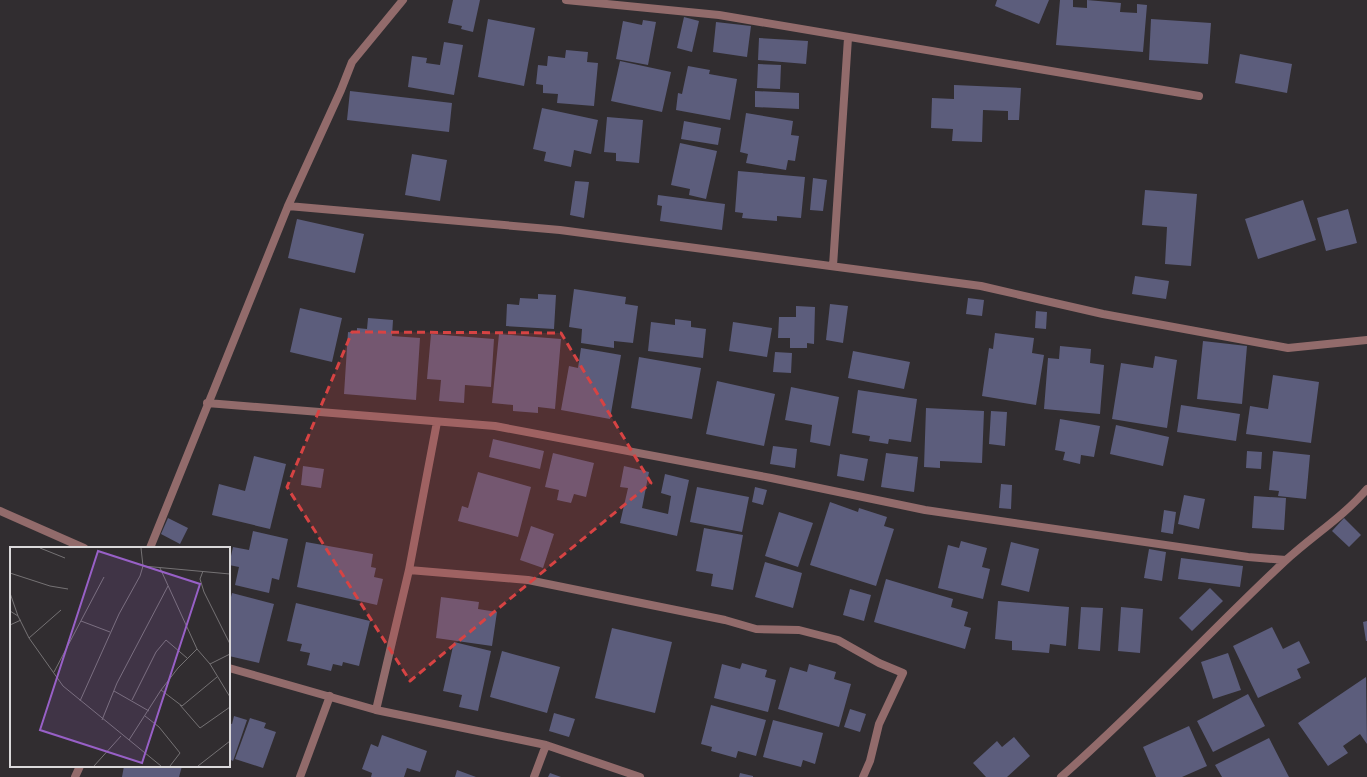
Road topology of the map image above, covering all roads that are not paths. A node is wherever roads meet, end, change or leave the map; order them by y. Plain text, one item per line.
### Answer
1 (403, 0) edge
2 (566, 0) edge
3 (848, 38) junction
4 (1199, 96) dead end
5 (288, 206) junction
6 (833, 266) junction
7 (1367, 340) edge
8 (207, 403) junction
9 (437, 422) junction
10 (1367, 489) edge
11 (0, 511) edge
12 (82, 547) edge
13 (150, 547) edge
14 (1286, 560) junction
15 (409, 570) junction
16 (230, 668) edge
17 (330, 696) junction
18 (376, 710) junction
19 (546, 745) junction
20 (80, 767) edge
21 (75, 777) edge
22 (300, 777) edge
23 (534, 777) edge
24 (640, 777) edge
25 (864, 777) edge
26 (1061, 777) edge

1 - 5 street
2 - 3 street
3 - 4 street
3 - 6 street
5 - 6 street
5 - 8 street
6 - 7 street
8 - 9 street
8 - 13 street
9 - 14 street
9 - 15 street
10 - 14 street
11 - 12 street
14 - 26 street
15 - 18 street
15 - 25 street
16 - 17 street
17 - 18 street
17 - 22 street
18 - 19 street
19 - 23 street
19 - 24 street
20 - 21 street

